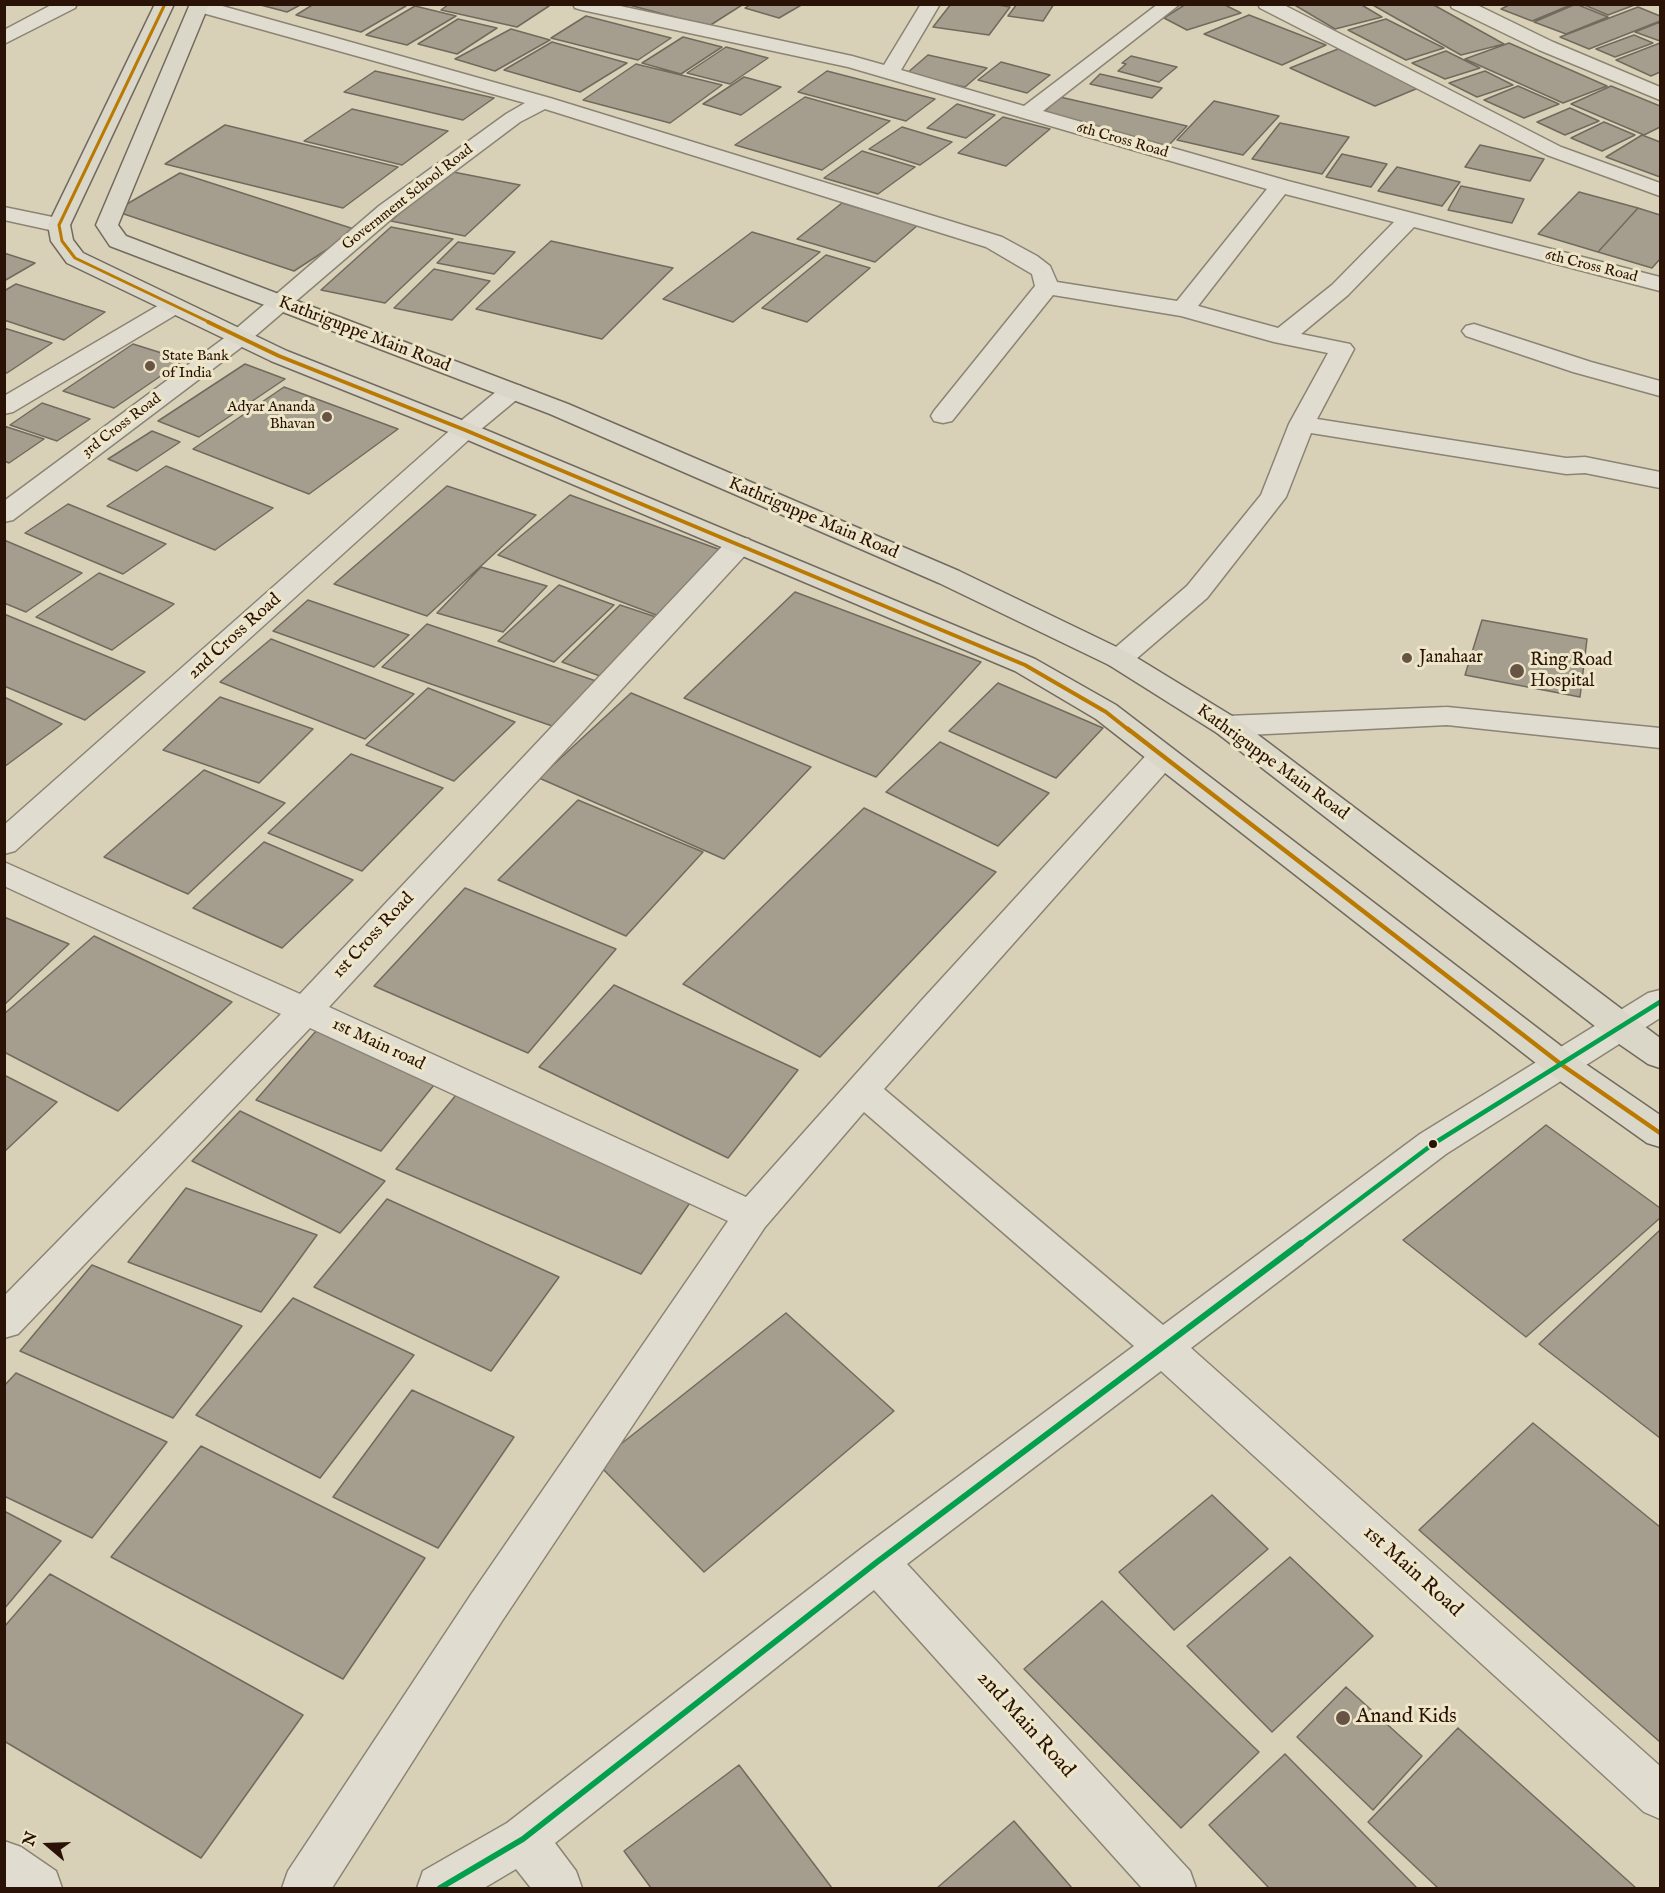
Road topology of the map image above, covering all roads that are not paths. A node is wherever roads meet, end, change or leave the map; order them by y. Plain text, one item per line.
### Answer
1 (68, 4) edge
2 (165, 4) edge
3 (582, 4) edge
4 (931, 4) edge
5 (1172, 4) edge
6 (1267, 4) edge
7 (1459, 4) edge
8 (200, 5) edge
9 (9, 32) edge
10 (889, 73) junction
11 (1660, 94) edge
12 (543, 102) junction
13 (1026, 114) junction
14 (1280, 186) junction
15 (1660, 190) edge
16 (4, 213) edge
17 (1409, 220) junction
18 (59, 225) junction
19 (1660, 284) edge
20 (1047, 287) junction
21 (280, 303) junction
22 (174, 306) junction
23 (1183, 309) junction
24 (1474, 331) dead end
25 (1282, 337) junction
26 (239, 338) junction
27 (1660, 389) edge
28 (512, 391) junction
29 (4, 407) edge
30 (943, 416) dead end
31 (1302, 424) junction
32 (465, 430) junction
33 (1660, 480) edge
34 (4, 514) edge
35 (739, 545) junction
36 (1119, 659) junction
37 (1227, 726) junction
38 (1660, 738) edge
39 (1162, 757) junction
40 (4, 843) edge
41 (4, 873) edge
42 (1660, 1002) edge
43 (304, 1012) junction
44 (1621, 1028) junction
45 (1660, 1055) edge
46 (1562, 1065) junction
47 (862, 1090) junction
48 (1660, 1133) edge
49 (752, 1216) junction
50 (4, 1322) edge
51 (1163, 1348) junction
52 (877, 1562) junction
53 (1660, 1796) edge
54 (523, 1839) junction
55 (4, 1864) edge
56 (39, 1888) edge
57 (305, 1888) edge
58 (440, 1888) edge
59 (559, 1888) edge
60 (1173, 1888) edge

1 - 9 street
2 - 18 main road
3 - 10 street, 6th Cross Road
4 - 10 street
5 - 13 street
6 - 15 street
7 - 11 street
8 - 12 street
8 - 21 main road, Kathriguppe Main Road
10 - 13 street, 6th Cross Road
12 - 20 street
12 - 21 street, Government School Road
13 - 14 street, 6th Cross Road
14 - 17 street, 6th Cross Road
14 - 23 street
16 - 18 street
17 - 19 street, 6th Cross Road
17 - 25 street
18 - 22 main road
20 - 23 street
20 - 30 street
21 - 26 street, Government School Road
21 - 28 main road, Kathriguppe Main Road
22 - 26 main road
22 - 29 street
23 - 25 street
24 - 27 street
25 - 31 street
26 - 32 main road
26 - 34 street, 3rd Cross Road
28 - 32 street, 2nd Cross Road
28 - 36 main road, Kathriguppe Main Road
31 - 33 street
31 - 36 street
32 - 35 main road
32 - 40 street, 2nd Cross Road
35 - 39 main road
35 - 43 street, 1st Cross Road
36 - 37 main road, Kathriguppe Main Road
37 - 38 street
37 - 44 main road, Kathriguppe Main Road
39 - 46 main road
39 - 47 street
41 - 43 street, 1st Main road
42 - 44 street
43 - 49 street, 1st Main road
43 - 50 street, 1st Cross Road
44 - 45 main road, Kathriguppe Main Road
44 - 46 street
46 - 48 main road
46 - 51 street
47 - 49 street
47 - 51 street, 1st Main Road
49 - 57 street
51 - 52 street
51 - 53 street, 1st Main Road
52 - 54 street
52 - 60 street, 2nd Main Road
54 - 58 street
54 - 59 street
55 - 56 street

